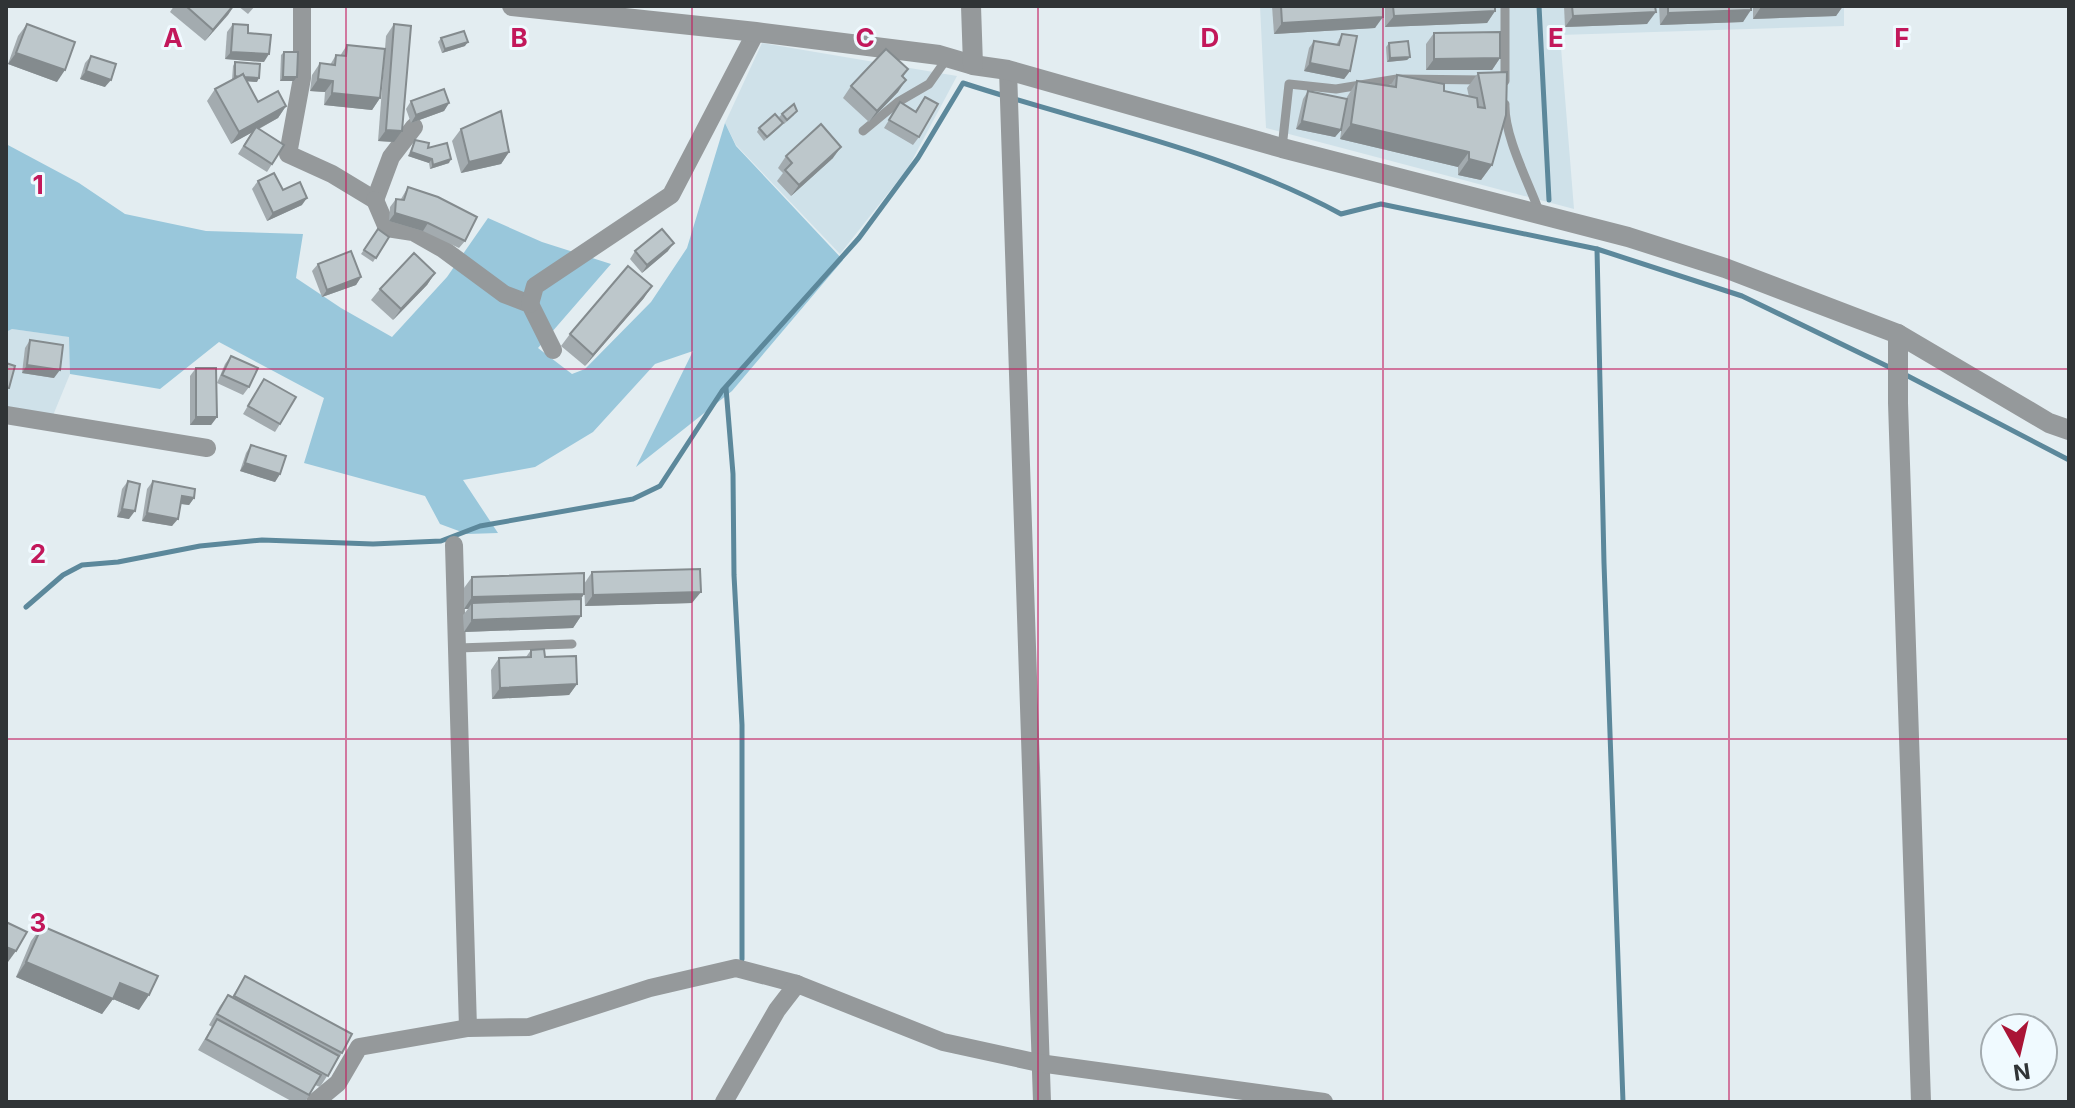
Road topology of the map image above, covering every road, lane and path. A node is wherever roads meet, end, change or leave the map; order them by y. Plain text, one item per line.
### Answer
1 (302, 6) edge
2 (512, 6) edge
3 (971, 6) edge
4 (1505, 6) edge
5 (756, 32) junction
6 (948, 57) junction
7 (973, 65) junction
8 (1505, 79) junction
9 (1008, 89) junction
10 (414, 127) dead end
11 (863, 131) dead end
12 (1282, 148) junction
13 (375, 200) junction
14 (1540, 214) junction
15 (530, 304) junction
16 (1898, 344) junction
17 (553, 350) dead end
18 (6, 415) edge
19 (2069, 430) edge
20 (207, 448) dead end
21 (454, 545) dead end
22 (572, 644) dead end
23 (458, 648) junction
24 (797, 984) junction
25 (468, 1028) junction
26 (1039, 1063) junction
27 (315, 1102) edge
28 (724, 1102) edge
29 (1042, 1102) edge
30 (1324, 1102) edge
31 (1921, 1102) edge

1 - 13 street
2 - 5 street
3 - 7 street
4 - 8 lane
5 - 6 street
5 - 15 street
6 - 7 street
6 - 11 lane
7 - 9 street
8 - 12 lane
8 - 14 lane
9 - 12 street
9 - 26 street
10 - 13 street
12 - 14 street
13 - 15 street
14 - 16 street
15 - 17 street
16 - 19 street
16 - 31 street
18 - 20 street
21 - 23 street
22 - 23 lane
23 - 25 street
24 - 25 street
24 - 26 street
24 - 28 street
25 - 27 street
26 - 29 street
26 - 30 street

